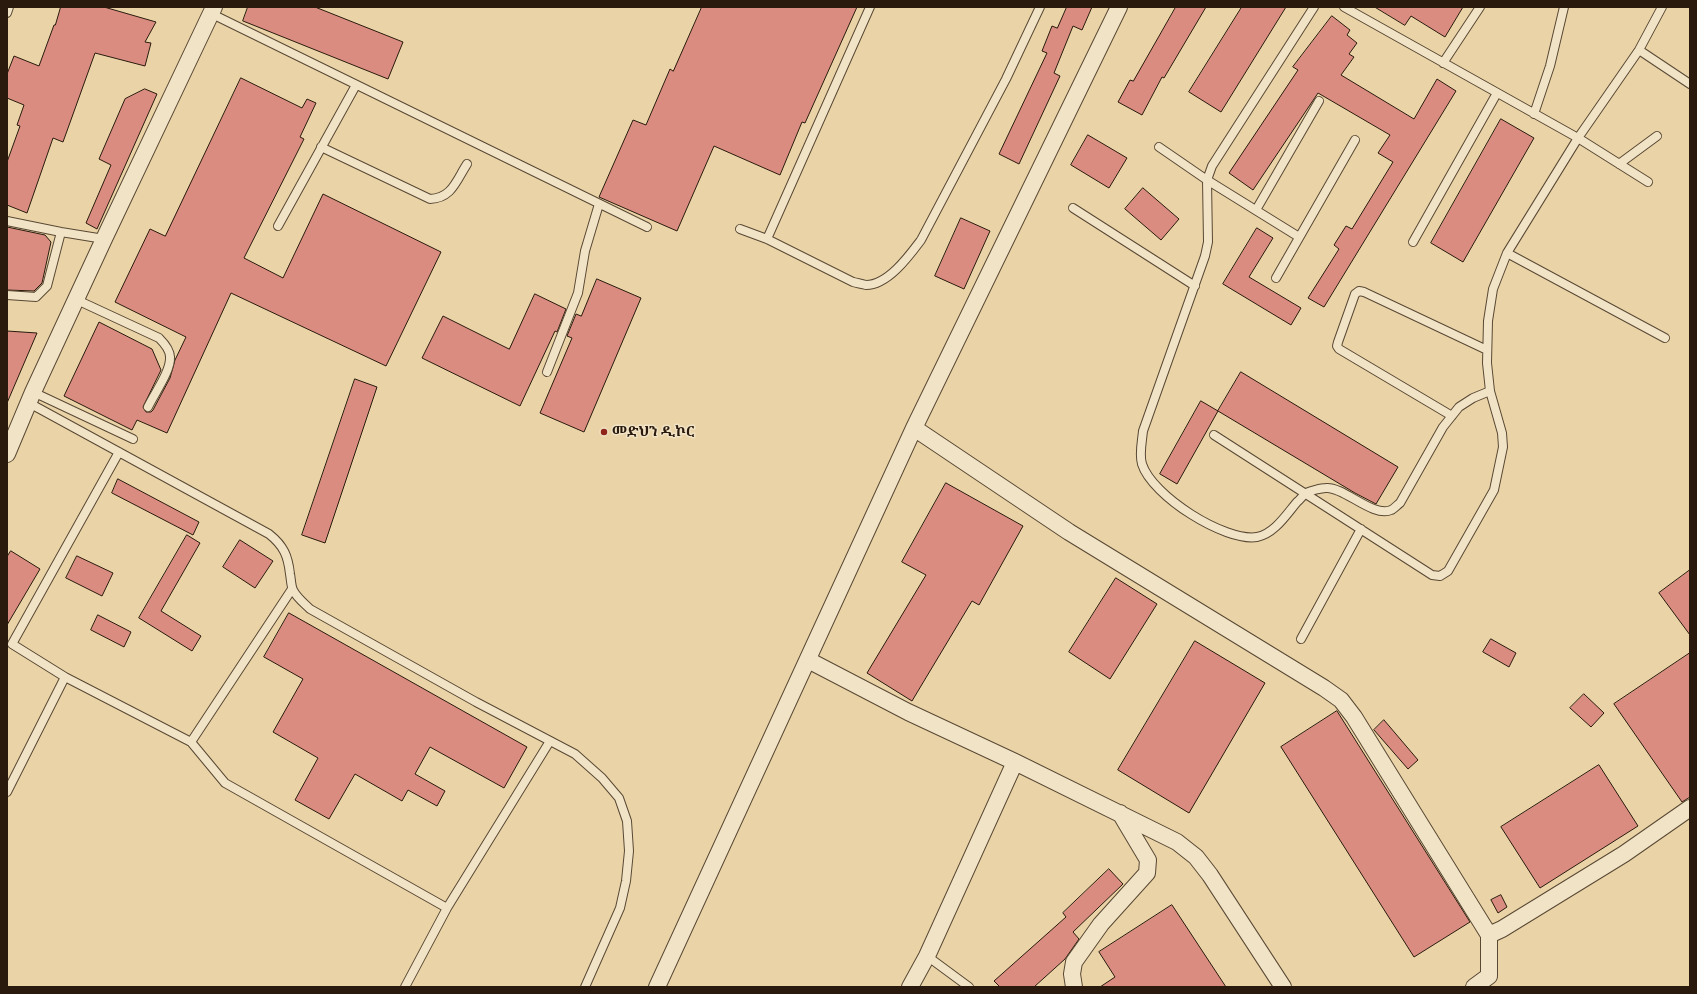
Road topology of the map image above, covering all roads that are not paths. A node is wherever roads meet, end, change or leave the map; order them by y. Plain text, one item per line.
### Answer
1 (9, 7) edge
2 (870, 7) edge
3 (1040, 7) edge
4 (1119, 7) edge
5 (1314, 7) edge
6 (1344, 7) edge
7 (1480, 7) edge
8 (1564, 7) edge
9 (1662, 7) edge
10 (213, 11) edge
11 (7, 13) edge
12 (1639, 50) junction
13 (1443, 63) junction
14 (1690, 84) edge
15 (356, 85) junction
16 (1497, 93) junction
17 (1319, 101) dead end
18 (1534, 114) junction
19 (1657, 136) dead end
20 (1578, 138) junction
21 (1355, 140) dead end
22 (322, 146) junction
23 (1158, 147) dead end
24 (467, 164) dead end
25 (1619, 164) junction
26 (1207, 180) junction
27 (1648, 182) dead end
28 (599, 204) junction
29 (1073, 208) dead end
30 (1256, 210) junction
31 (7, 220) edge
32 (278, 226) dead end
33 (647, 227) dead end
34 (740, 229) dead end
35 (61, 232) junction
36 (1299, 237) junction
37 (104, 239) junction
38 (767, 239) junction
39 (1413, 242) dead end
40 (1507, 253) junction
41 (1276, 278) dead end
42 (1195, 286) junction
43 (7, 295) edge
44 (77, 300) junction
45 (1665, 338) dead end
46 (1487, 350) junction
47 (547, 372) dead end
48 (1490, 391) junction
49 (31, 397) junction
50 (148, 407) dead end
51 (1452, 416) junction
52 (914, 428) junction
53 (1214, 435) dead end
54 (133, 439) dead end
55 (118, 452) junction
56 (7, 454) edge
57 (1306, 493) junction
58 (1361, 529) junction
59 (292, 588) junction
60 (1301, 640) dead end
61 (10, 647) edge
62 (808, 660) junction
63 (65, 677) junction
64 (550, 741) junction
65 (191, 742) junction
66 (1015, 762) junction
67 (7, 792) edge
68 (1690, 808) edge
69 (1120, 813) junction
70 (447, 908) junction
71 (1489, 935) junction
72 (927, 956) junction
73 (1490, 981) edge
74 (405, 987) edge
75 (585, 987) edge
76 (657, 987) edge
77 (910, 987) edge
78 (969, 987) edge
79 (1074, 987) edge
80 (1283, 987) edge
81 (1474, 987) edge

1 - 11 lane
2 - 38 lane
3 - 38 lane
4 - 52 street
5 - 26 lane
6 - 13 lane
7 - 13 lane
8 - 18 lane
9 - 12 lane
10 - 15 lane
10 - 37 street
12 - 14 lane
12 - 20 lane
13 - 16 lane
15 - 22 lane
15 - 28 lane
16 - 18 lane
16 - 39 lane
17 - 30 lane
18 - 20 lane
19 - 25 lane
20 - 25 lane
20 - 40 lane
21 - 36 lane
22 - 24 lane
22 - 32 lane
23 - 26 lane
25 - 27 lane
26 - 30 lane
26 - 42 lane
28 - 33 lane
28 - 47 lane
29 - 42 lane
30 - 36 lane
31 - 35 lane
34 - 38 lane
35 - 37 lane
35 - 43 lane
36 - 41 lane
37 - 44 street
40 - 45 lane
40 - 46 lane
42 - 57 lane
44 - 49 street
44 - 50 lane
46 - 48 lane
46 - 51 lane
48 - 51 lane
48 - 58 lane
49 - 54 lane
49 - 55 lane
49 - 56 street
51 - 57 lane
52 - 62 street
52 - 71 street
53 - 57 lane
55 - 59 lane
55 - 61 lane
57 - 58 lane
58 - 60 lane
59 - 64 lane
59 - 65 lane
61 - 63 lane
62 - 66 street
62 - 76 street
63 - 65 lane
63 - 67 lane
64 - 70 lane
64 - 75 lane
65 - 70 lane
66 - 69 street
66 - 72 street
68 - 71 street
69 - 79 street
69 - 80 street
70 - 74 lane
71 - 73 street
72 - 77 street
72 - 78 lane
73 - 81 street

